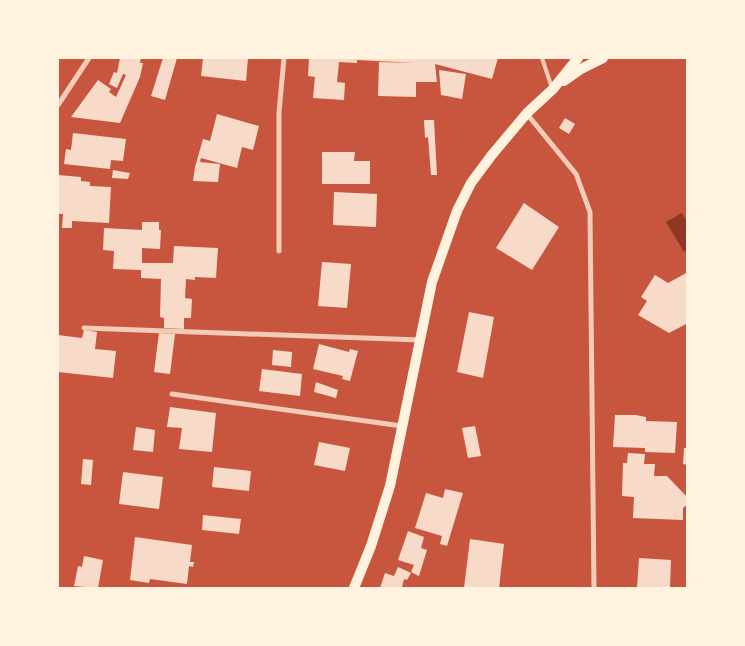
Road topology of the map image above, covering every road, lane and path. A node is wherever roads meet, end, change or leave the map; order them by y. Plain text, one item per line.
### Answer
1 (89, 58) edge
2 (284, 58) edge
3 (542, 58) edge
4 (578, 58) edge
5 (603, 58) edge
6 (553, 89) junction
7 (58, 105) edge
8 (527, 113) junction
9 (279, 251) dead end
10 (84, 328) dead end
11 (420, 340) junction
12 (172, 394) dead end
13 (402, 426) junction
14 (354, 588) edge
15 (594, 588) edge

1 - 7 street
2 - 9 street
3 - 6 lane
4 - 6 main road
5 - 6 main road
6 - 8 main road
8 - 11 main road
8 - 15 street
10 - 11 street
11 - 13 main road
12 - 13 street
13 - 14 main road

